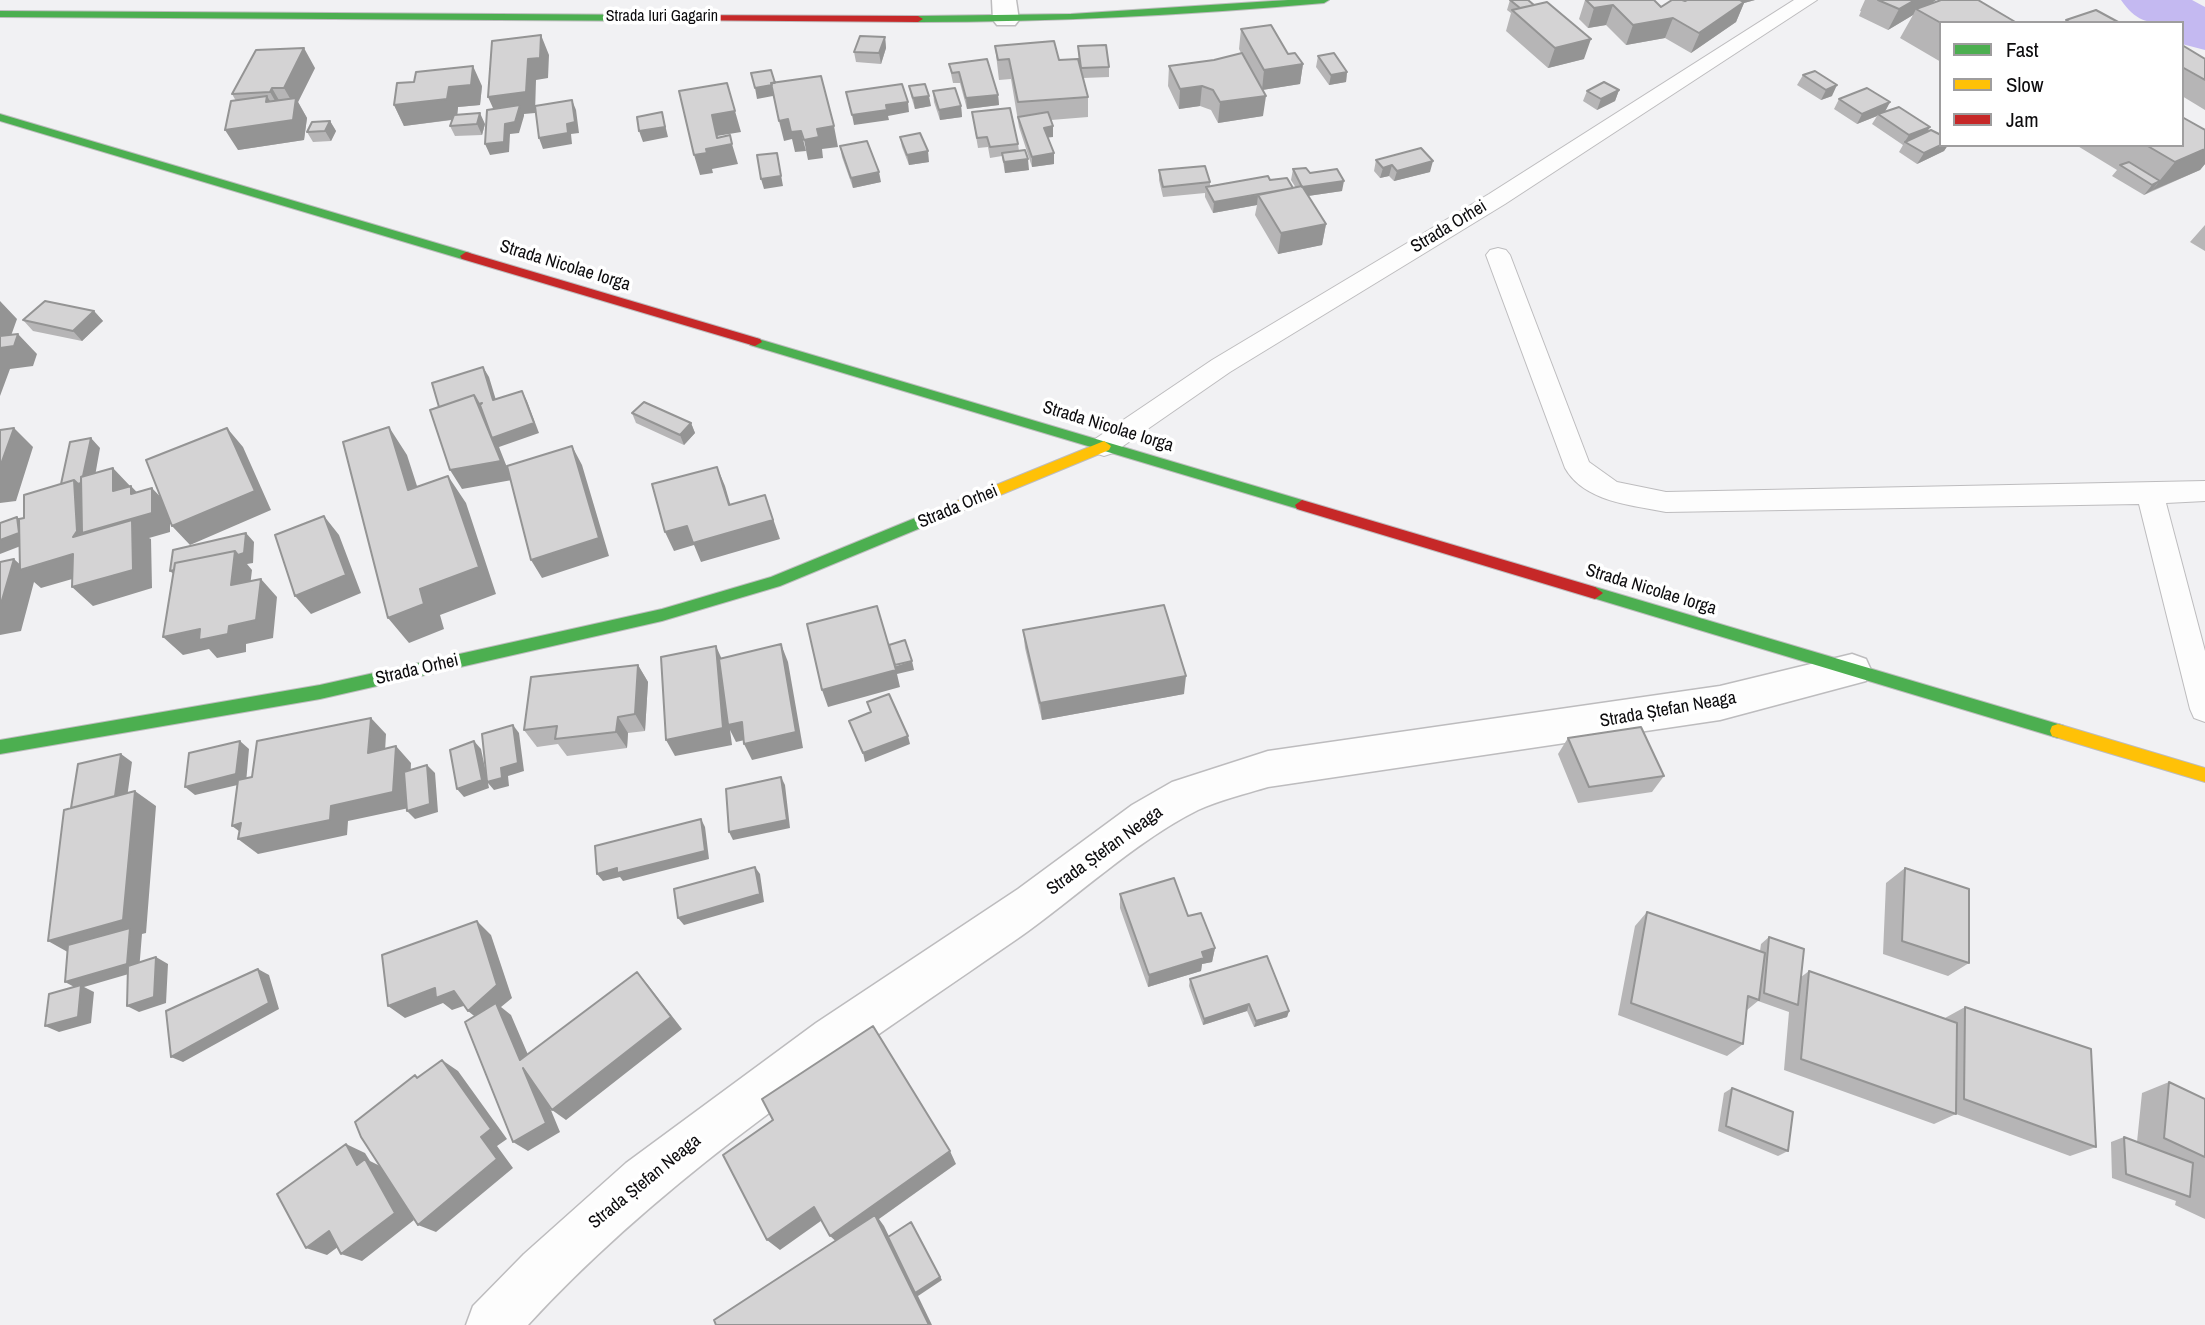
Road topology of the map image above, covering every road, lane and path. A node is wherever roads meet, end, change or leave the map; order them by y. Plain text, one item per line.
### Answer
1 (1324, 0) edge
2 (1807, 0) edge
3 (1005, 10) edge
4 (0, 14) edge
5 (0, 117) edge
6 (1498, 255) dead end
7 (1104, 446) junction
8 (2205, 491) edge
9 (2150, 494) junction
10 (1852, 670) junction
11 (2205, 709) edge
12 (0, 747) edge
13 (2205, 775) edge
14 (492, 1325) edge

1 - 3 street, Strada Iuri Gagarin
2 - 7 lane, Strada Orhei
3 - 4 street, Strada Iuri Gagarin
5 - 7 street, Strada Nicolae Iorga
6 - 9 lane
7 - 10 street, Strada Nicolae Iorga
7 - 12 street, Strada Orhei
8 - 9 lane
9 - 11 lane
10 - 13 street, Strada Nicolae Iorga
10 - 14 street, Strada Ștefan Neaga

